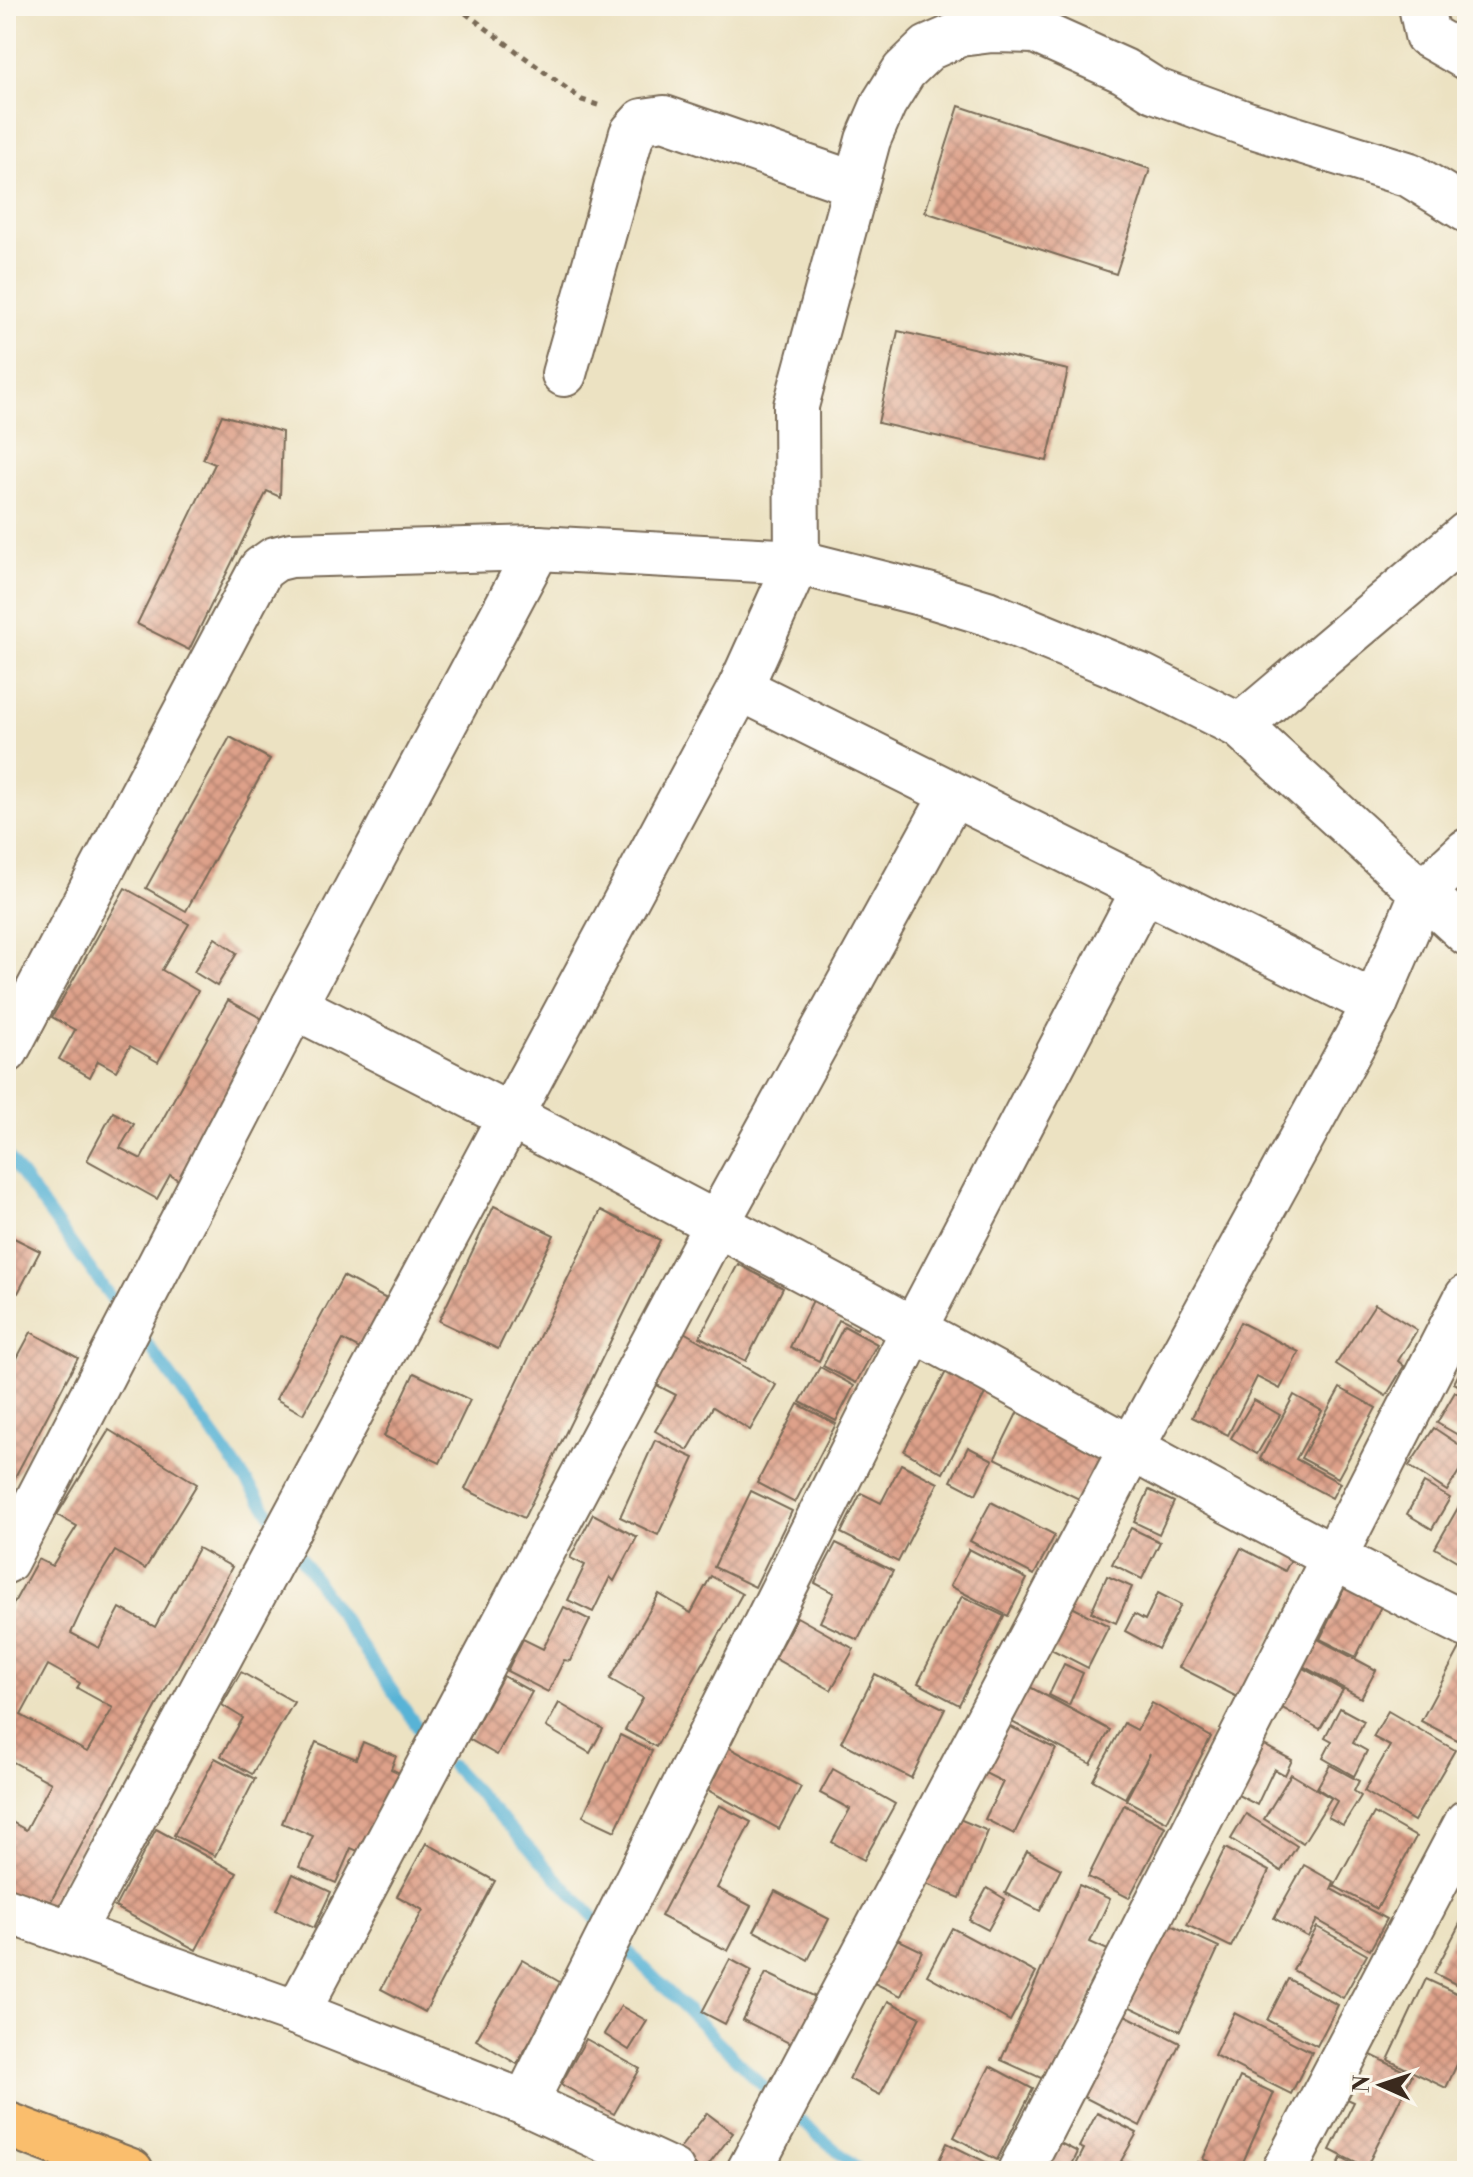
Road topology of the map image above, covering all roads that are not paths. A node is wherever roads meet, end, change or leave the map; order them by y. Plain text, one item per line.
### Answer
1 (1421, 6) edge
2 (1467, 58) edge
3 (855, 184) junction
4 (1467, 210) edge
5 (564, 374) dead end
6 (1467, 534) edge
7 (538, 548) junction
8 (797, 562) junction
9 (740, 688) junction
10 (1240, 726) junction
11 (952, 796) junction
12 (1467, 851) edge
13 (1145, 888) junction
14 (1423, 892) junction
15 (1467, 933) edge
16 (1375, 1004) junction
17 (294, 1006) junction
18 (6, 1051) edge
19 (510, 1114) junction
20 (716, 1225) junction
21 (1467, 1297) edge
22 (914, 1329) junction
23 (1131, 1449) junction
24 (1333, 1559) junction
25 (6, 1561) edge
26 (1467, 1625) edge
27 (1467, 1822) edge
28 (6, 1910) edge
29 (72, 1932) junction
30 (297, 2013) junction
31 (525, 2103) junction
32 (6, 2124) edge
33 (131, 2171) edge
34 (672, 2171) edge
35 (749, 2171) edge
36 (1020, 2171) edge
37 (1284, 2171) edge

1 - 2 street
3 - 4 street
3 - 5 street
3 - 8 street
6 - 10 street
7 - 8 street
7 - 17 street
7 - 18 street
8 - 9 street
8 - 10 street
9 - 11 street
9 - 19 street
10 - 14 street
11 - 13 street
11 - 20 street
12 - 14 street
13 - 16 street
13 - 22 street
14 - 15 street
14 - 16 street
16 - 23 street
17 - 19 street
17 - 25 street
19 - 20 street
19 - 29 street
20 - 22 street
20 - 30 street
21 - 24 street
22 - 23 street
22 - 31 street
23 - 24 street
23 - 35 street
24 - 26 street
24 - 36 street
27 - 37 street
28 - 29 street
29 - 30 street
30 - 31 street
31 - 34 street
32 - 33 highway

